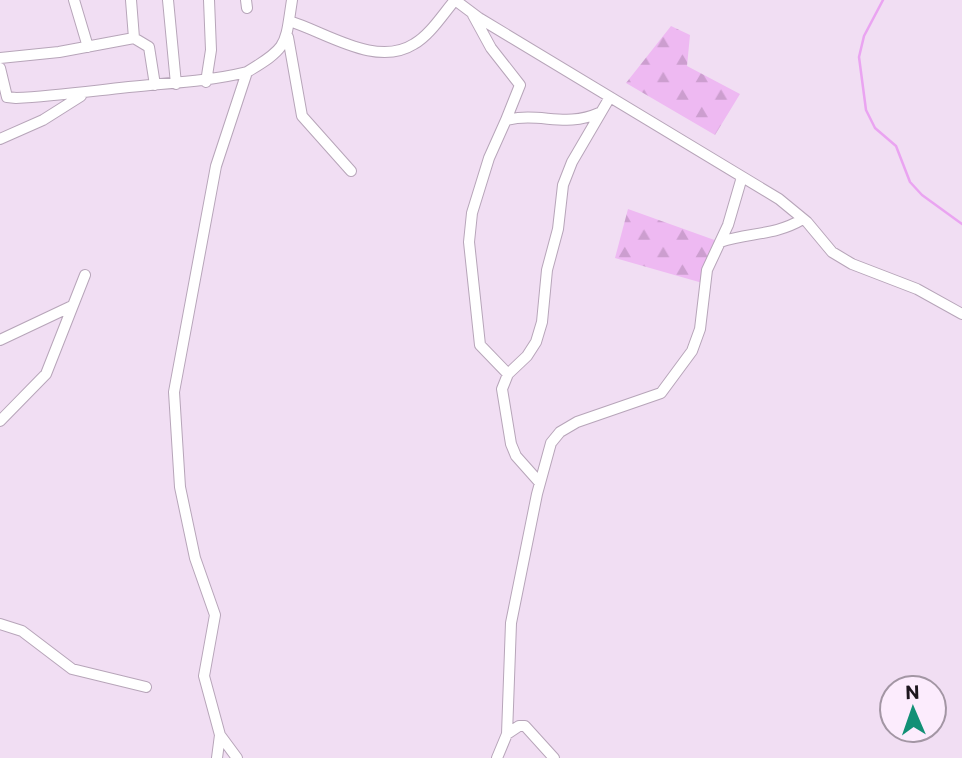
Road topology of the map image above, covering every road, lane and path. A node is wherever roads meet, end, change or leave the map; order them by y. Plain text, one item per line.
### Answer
1 (74, 0) edge
2 (131, 0) edge
3 (168, 0) edge
4 (209, 0) edge
5 (292, 0) edge
6 (455, 0) edge
7 (472, 12) junction
8 (289, 21) junction
9 (134, 37) junction
10 (288, 37) junction
11 (88, 47) junction
12 (0, 58) edge
13 (0, 68) edge
14 (247, 72) junction
15 (206, 82) junction
16 (176, 84) junction
17 (155, 85) junction
18 (83, 95) junction
19 (610, 97) junction
20 (599, 113) junction
21 (506, 120) junction
22 (0, 139) edge
23 (351, 171) dead end
24 (742, 177) junction
25 (803, 219) junction
26 (720, 242) junction
27 (85, 275) dead end
28 (72, 306) junction
29 (962, 314) edge
30 (0, 340) edge
31 (508, 373) junction
32 (0, 421) edge
33 (540, 483) junction
34 (0, 624) edge
35 (146, 687) dead end
36 (507, 734) junction
37 (220, 735) junction
38 (217, 758) edge
39 (237, 758) edge
40 (497, 758) edge
41 (554, 758) edge

1 - 11 street
2 - 9 street
3 - 16 street
4 - 15 street
5 - 8 street
6 - 7 street
6 - 8 street
7 - 19 street
7 - 21 street
8 - 10 street
9 - 11 street
9 - 17 street
10 - 14 street
10 - 23 street
11 - 12 street
13 - 18 street
14 - 15 street
14 - 37 street
15 - 16 street
16 - 17 street
17 - 18 street
18 - 22 street
19 - 20 street
19 - 24 street
20 - 21 street
20 - 31 street
21 - 31 street
24 - 25 street
24 - 26 street
25 - 26 street
25 - 29 street
26 - 33 street
27 - 28 street
28 - 30 street
28 - 32 street
31 - 33 street
33 - 36 street
34 - 35 street
36 - 40 street
36 - 41 street
37 - 38 street
37 - 39 street

